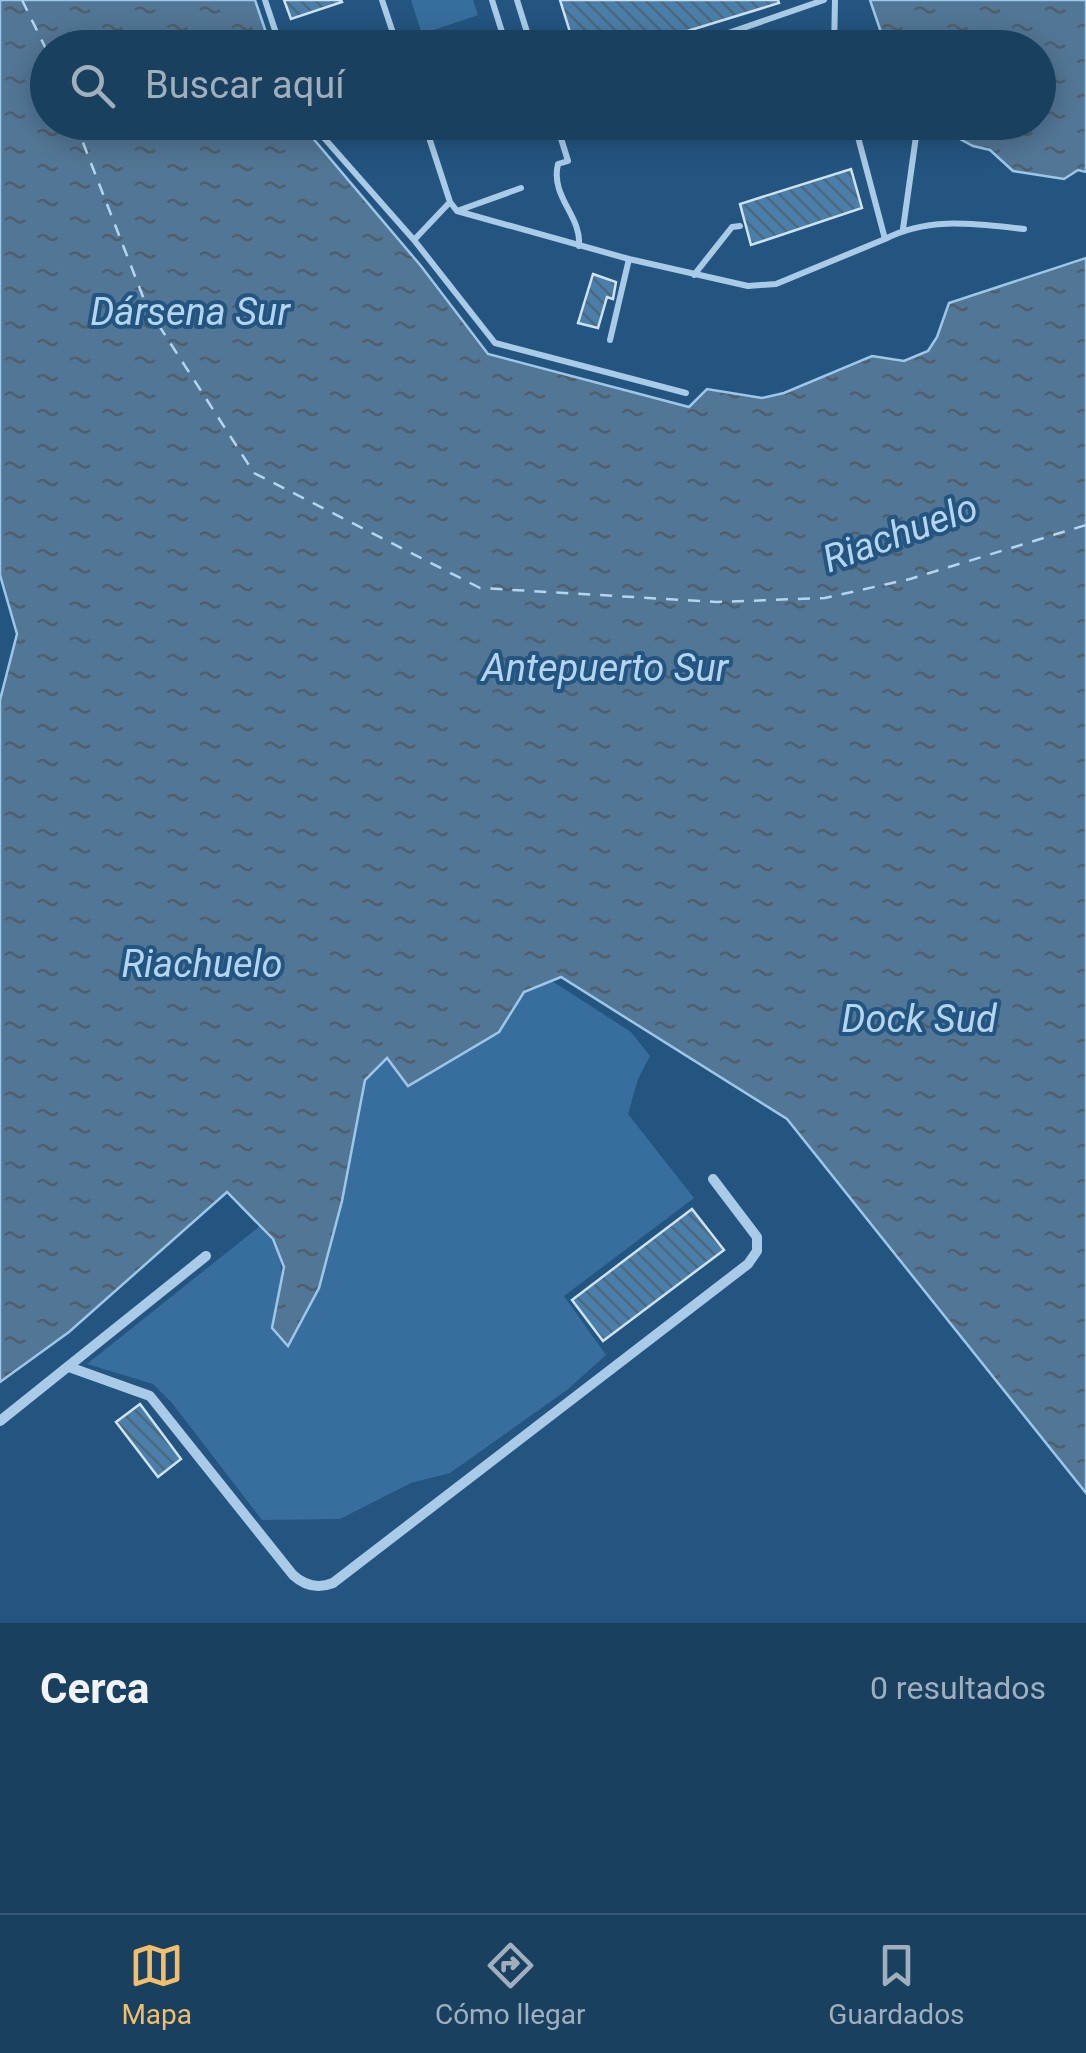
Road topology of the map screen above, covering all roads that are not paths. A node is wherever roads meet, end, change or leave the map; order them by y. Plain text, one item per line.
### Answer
1 (265, 0) edge
2 (382, 0) edge
3 (492, 0) edge
4 (518, 0) edge
5 (824, 0) edge
6 (834, 0) edge
7 (275, 30) edge
8 (392, 30) edge
9 (502, 30) edge
10 (527, 30) edge
11 (738, 30) edge
12 (834, 30) edge
13 (326, 140) edge
14 (429, 140) edge
15 (562, 140) edge
16 (859, 140) edge
17 (916, 140) edge
18 (522, 188) dead end
19 (450, 202) junction
20 (457, 212) junction
21 (740, 226) dead end
22 (1024, 229) dead end
23 (903, 230) junction
24 (885, 239) junction
25 (414, 240) junction
26 (579, 246) junction
27 (629, 258) junction
28 (694, 275) junction
29 (610, 340) dead end
30 (686, 392) dead end
31 (713, 1179) dead end
32 (206, 1256) dead end
33 (69, 1367) junction
34 (0, 1421) edge

1 - 7 lane
2 - 8 lane
3 - 9 lane
4 - 10 lane
5 - 11 lane
6 - 12 lane
13 - 25 lane
14 - 19 lane
15 - 26 lane
16 - 24 lane
17 - 23 lane
18 - 20 lane
19 - 20 lane
19 - 25 lane
20 - 26 lane
21 - 28 lane
22 - 23 lane
23 - 24 lane
24 - 28 lane
25 - 30 lane
26 - 27 lane
27 - 28 lane
27 - 29 lane
31 - 33 street
32 - 33 street
33 - 34 street

